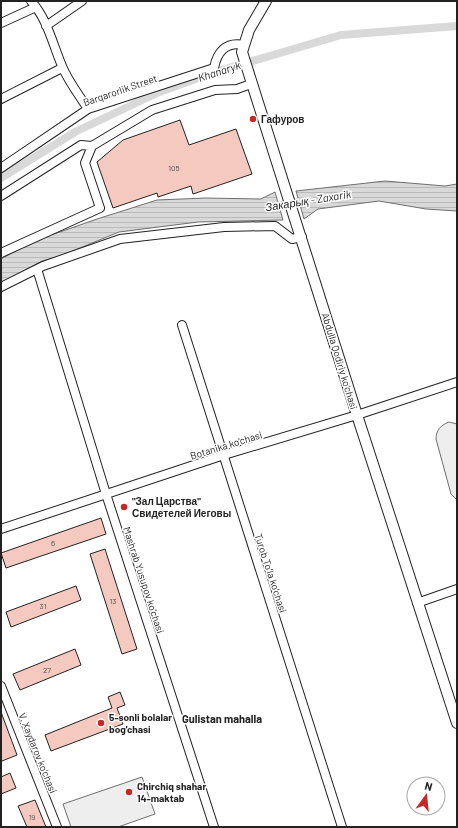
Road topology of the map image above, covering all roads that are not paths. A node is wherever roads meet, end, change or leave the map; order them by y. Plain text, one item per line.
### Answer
1 (82, 1) edge
2 (266, 1) edge
3 (34, 4) edge
4 (1, 23) edge
5 (46, 26) junction
6 (243, 48) junction
7 (62, 68) junction
8 (251, 84) junction
9 (1, 99) edge
10 (88, 109) junction
11 (92, 146) junction
12 (1, 168) edge
13 (1, 196) edge
14 (300, 232) junction
15 (1, 253) edge
16 (37, 269) junction
17 (1, 286) edge
18 (182, 325) dead end
19 (457, 382) edge
20 (357, 415) junction
21 (224, 455) junction
22 (106, 494) junction
23 (1, 529) edge
24 (457, 589) edge
25 (417, 603) junction
26 (1, 686) edge
27 (457, 723) edge
28 (57, 827) edge
29 (214, 827) edge
30 (342, 827) edge

1 - 5 street
2 - 6 main road
3 - 4 street
3 - 5 street
5 - 7 street
6 - 8 main road, Abdulla Qodiriy ko‘chasi
6 - 10 street, Barqarorlik Street
7 - 9 street
7 - 10 street
8 - 11 street
8 - 14 main road, Abdulla Qodiriy ko‘chasi
10 - 12 street, Barqarorlik Street
11 - 13 street
11 - 15 street
14 - 16 street
14 - 20 main road, Abdulla Qodiriy ko‘chasi
16 - 17 street
16 - 22 street, Mashrab Yusupov ko‘chasi
18 - 21 street, Turob To‘la ko‘chasi
19 - 20 street, Botanika ko‘chasi
20 - 21 street, Botanika ko‘chasi
20 - 25 main road, Abdulla Qodiriy ko‘chasi
21 - 22 street, Botanika ko‘chasi
21 - 30 street, Turob To‘la ko‘chasi
22 - 23 street, Botanika ko‘chasi
22 - 29 street, Mashrab Yusupov ko‘chasi
24 - 25 street
25 - 27 main road, Abdulla Qodiriy ko‘chasi
26 - 28 street, V. Xaydarov ko‘chasi

